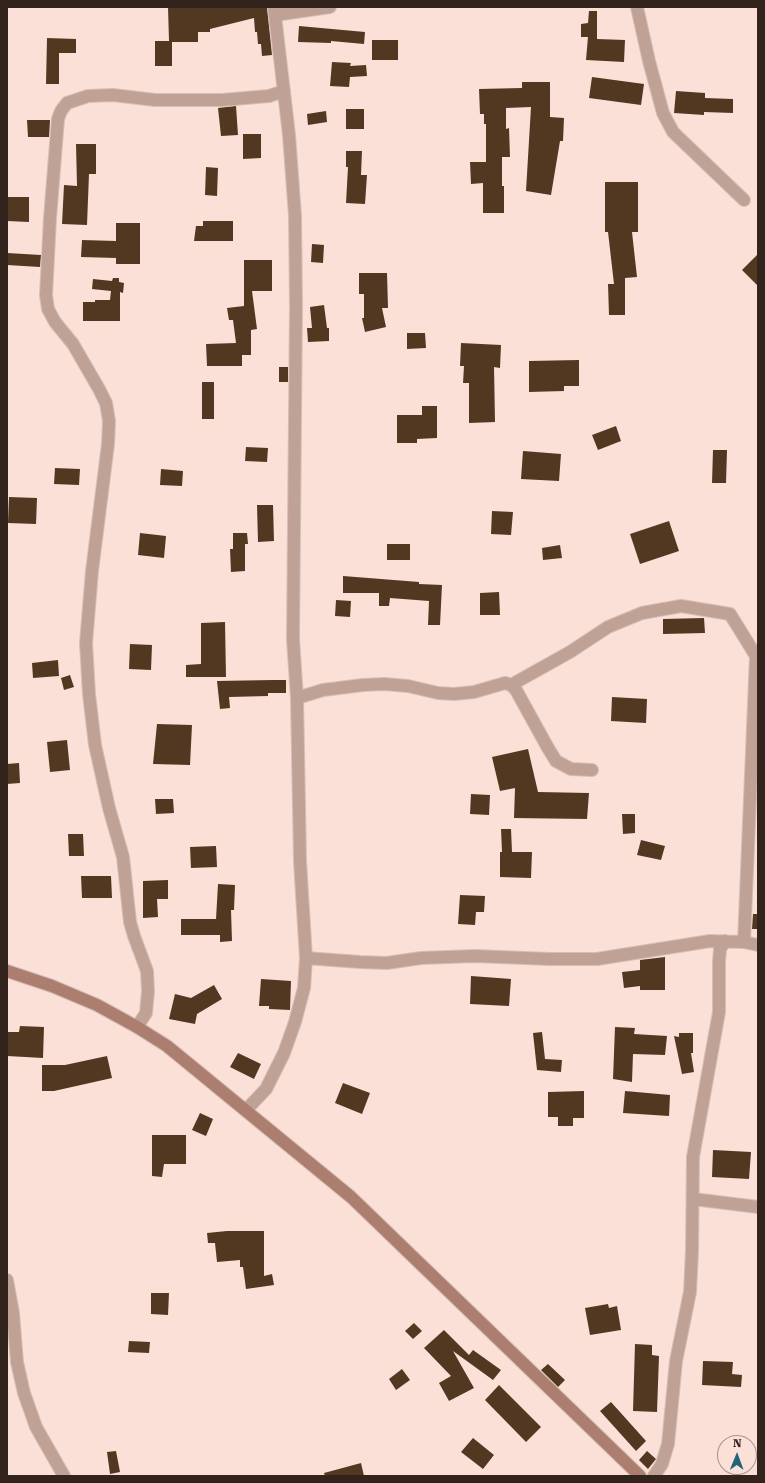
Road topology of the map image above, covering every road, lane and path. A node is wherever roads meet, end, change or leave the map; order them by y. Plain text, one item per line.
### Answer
1 (330, 7) edge
2 (637, 7) edge
3 (274, 11) edge
4 (284, 91) junction
5 (744, 200) dead end
6 (757, 656) edge
7 (511, 685) junction
8 (297, 698) junction
9 (592, 770) dead end
10 (725, 941) junction
11 (744, 942) junction
12 (758, 945) edge
13 (306, 958) junction
14 (7, 971) edge
15 (136, 1027) junction
16 (246, 1110) junction
17 (693, 1199) junction
18 (758, 1207) edge
19 (7, 1280) edge
20 (64, 1476) edge
21 (640, 1476) edge
22 (654, 1476) edge

1 - 3 street
2 - 5 street
3 - 4 street
4 - 8 street
4 - 15 street
6 - 7 street
6 - 11 street
7 - 8 street
7 - 9 street
8 - 13 street
10 - 11 street
10 - 13 street
10 - 17 street
11 - 12 street
13 - 16 street
14 - 15 main road
15 - 16 main road
16 - 21 main road
17 - 18 street
17 - 22 street
19 - 20 street

